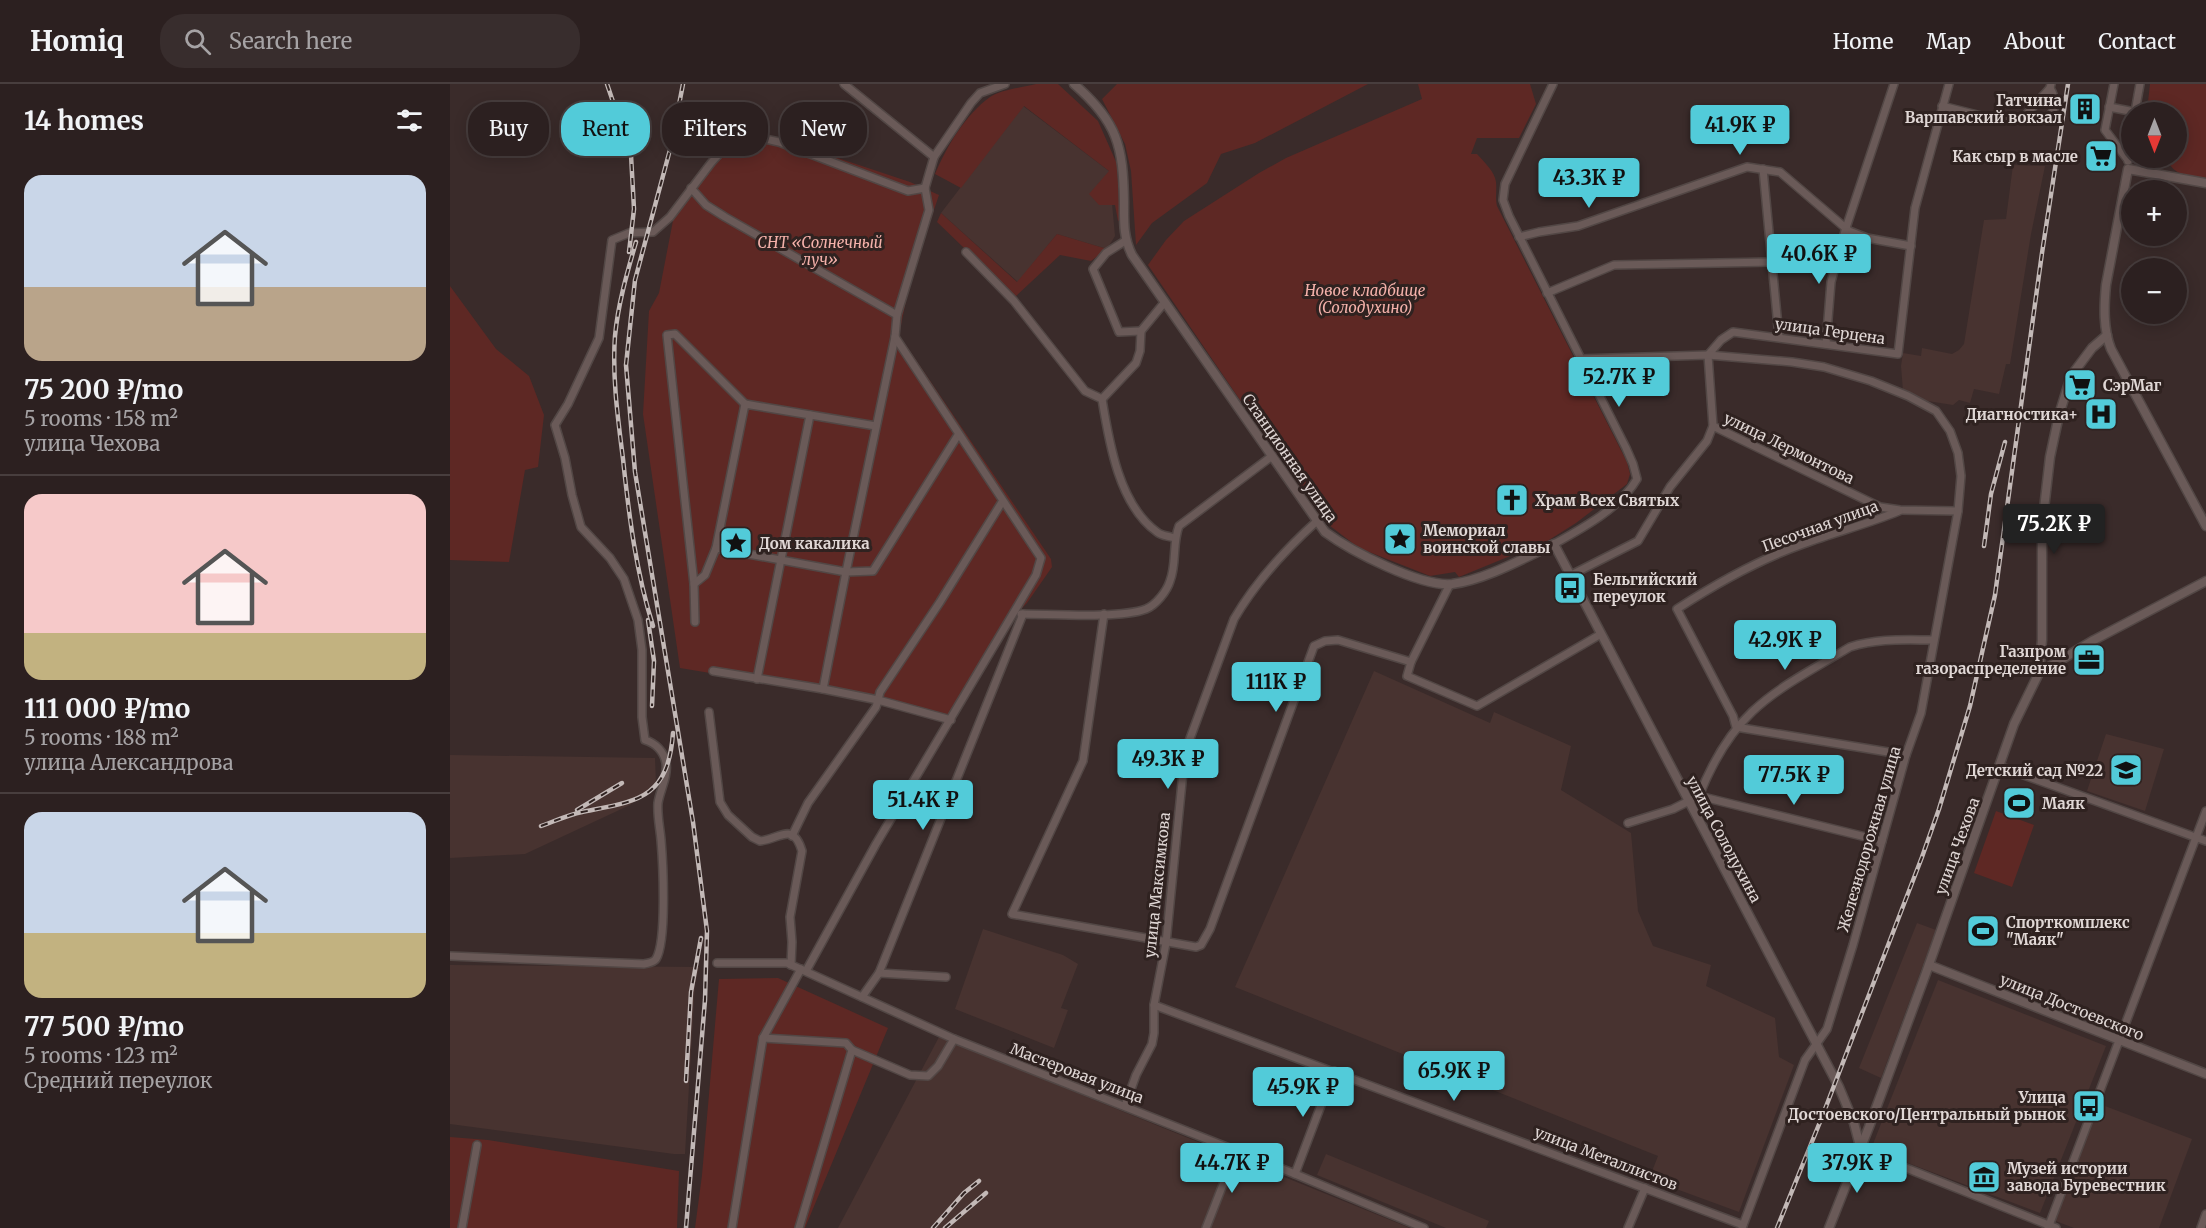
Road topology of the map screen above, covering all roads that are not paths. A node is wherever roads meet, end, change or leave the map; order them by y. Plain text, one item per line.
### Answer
1 (844, 84) edge
2 (1005, 84) edge
3 (1074, 84) edge
4 (1552, 84) edge
5 (1894, 84) edge
6 (1949, 84) edge
7 (2114, 84) edge
8 (2140, 84) edge
9 (2050, 86) edge
10 (2137, 102) edge
11 (1942, 106) junction
12 (2109, 107) junction
13 (2121, 109) edge
14 (2030, 110) junction
15 (2024, 117) junction
16 (2035, 117) junction
17 (2121, 154) edge
18 (934, 157) junction
19 (2127, 168) edge
20 (2141, 168) edge
21 (1763, 169) junction
22 (2206, 183) edge
23 (691, 188) junction
24 (925, 188) junction
25 (1846, 228) junction
26 (1519, 237) junction
27 (1125, 241) junction
28 (1911, 246) junction
29 (966, 252) dead end
30 (1771, 262) junction
31 (1547, 293) junction
32 (1164, 303) junction
33 (897, 315) junction
34 (1141, 331) junction
35 (2107, 335) junction
36 (895, 337) junction
37 (1779, 337) junction
38 (1826, 344) junction
39 (1708, 355) junction
40 (1580, 359) junction
41 (1102, 399) junction
42 (745, 404) junction
43 (810, 415) junction
44 (876, 426) junction
45 (1713, 426) junction
46 (958, 435) junction
47 (1272, 456) junction
48 (1002, 502) junction
49 (1900, 510) junction
50 (1958, 511) junction
51 (1317, 521) junction
52 (2206, 526) edge
53 (1174, 538) junction
54 (1554, 544) junction
55 (716, 548) junction
56 (782, 561) junction
57 (846, 572) junction
58 (1571, 575) junction
59 (2206, 581) edge
60 (694, 584) junction
61 (1450, 584) junction
62 (1012, 614) junction
63 (1023, 614) junction
64 (1104, 614) junction
65 (695, 622) dead end
66 (1602, 634) junction
67 (1934, 640) junction
68 (1412, 662) junction
69 (713, 671) dead end
70 (2039, 673) junction
71 (757, 679) junction
72 (824, 689) junction
73 (878, 700) junction
74 (709, 712) dead end
75 (951, 720) junction
76 (1736, 727) junction
77 (1906, 755) junction
78 (1999, 766) junction
79 (1699, 796) junction
80 (1689, 801) junction
81 (2206, 811) edge
82 (1628, 823) dead end
83 (792, 836) junction
84 (2196, 838) junction
85 (1882, 841) junction
86 (2206, 841) edge
87 (1166, 943) junction
88 (450, 956) edge
89 (717, 963) dead end
90 (791, 965) junction
91 (1929, 965) junction
92 (804, 970) junction
93 (879, 973) junction
94 (946, 977) dead end
95 (862, 997) junction
96 (1154, 1005) junction
97 (763, 1038) junction
98 (954, 1040) junction
99 (2120, 1040) junction
100 (1815, 1045) junction
101 (852, 1050) junction
102 (1334, 1071) junction
103 (2206, 1074) edge
104 (1125, 1106) junction
105 (1854, 1123) junction
106 (1869, 1127) junction
107 (477, 1145) dead end
108 (1861, 1150) junction
109 (1236, 1151) junction
110 (1295, 1174) junction
111 (1645, 1188) junction
112 (1743, 1226) edge
113 (2051, 1227) edge
114 (462, 1228) edge
115 (732, 1228) edge
116 (799, 1228) edge
117 (1206, 1228) edge
118 (1424, 1228) edge
119 (1628, 1228) edge
120 (1829, 1228) edge

1 - 18 street
2 - 18 street
3 - 27 street
4 - 26 street, Станционная улица
5 - 25 street
6 - 11 street, улица Герцена
7 - 12 street
8 - 10 street
9 - 14 street
9 - 16 street
11 - 15 street
11 - 28 street, улица Герцена
12 - 13 street
12 - 17 street
14 - 15 street
14 - 16 street
15 - 16 street
18 - 24 street
19 - 35 street
20 - 22 street
21 - 25 street
21 - 26 street
21 - 30 street
23 - 24 street
23 - 33 street
23 - 88 street
24 - 33 street
25 - 28 street
25 - 38 street
26 - 31 street, Станционная улица
27 - 32 street, Станционная улица
27 - 34 street
28 - 38 street, улица Герцена
29 - 41 street
30 - 31 street
30 - 37 street
31 - 40 street, Станционная улица
32 - 34 street
32 - 47 street, Станционная улица
33 - 36 street
34 - 41 street
35 - 52 street
35 - 70 street, улица Чехова
36 - 44 street
36 - 46 street
37 - 38 street, улица Герцена
37 - 39 street, улица Герцена
39 - 40 street, Железнодорожная улица
39 - 45 street, улица Лермонтова
39 - 50 street, Железнодорожная улица
40 - 54 street, Станционная улица
41 - 53 street
42 - 43 street
42 - 55 street
42 - 60 street
43 - 44 street
43 - 56 street
44 - 57 street
45 - 49 street, улица Лермонтова
45 - 58 street
46 - 48 street
46 - 57 street
47 - 51 street, Станционная улица
47 - 53 street
48 - 62 street
48 - 73 street
49 - 50 street, улица Лермонтова
49 - 76 street, Песочная улица
50 - 67 street, Железнодорожная улица
51 - 61 street, Станционная улица
51 - 87 street, улица Максимкова
53 - 64 street
54 - 58 street, улица Солодухина
54 - 61 street, Станционная улица
55 - 56 street
55 - 60 street
56 - 57 street
56 - 71 street
57 - 72 street
58 - 66 street, улица Солодухина
59 - 70 street
60 - 65 street
61 - 68 street
62 - 63 street
62 - 75 street
63 - 64 street
63 - 93 street
64 - 87 street
66 - 68 street
66 - 80 street, улица Солодухина
67 - 76 street
67 - 77 street, Железнодорожная улица
68 - 87 street
69 - 71 street
70 - 78 street, улица Чехова
71 - 72 street
72 - 73 street
73 - 75 street
73 - 83 street
74 - 83 street
75 - 92 street
76 - 77 street
76 - 79 street
77 - 85 street, Железнодорожная улица
78 - 84 street
78 - 91 street, улица Чехова
79 - 80 street
79 - 85 street
80 - 82 street
80 - 100 street, улица Солодухина
81 - 84 street
83 - 90 street
84 - 86 street
84 - 99 street
85 - 100 street, Железнодорожная улица
87 - 96 street, улица Максимкова
89 - 90 street, Мастеровая улица
90 - 92 street, Мастеровая улица
91 - 99 street, улица Достоевского
91 - 106 street, улица Чехова
92 - 95 street, Мастеровая улица
92 - 97 street
93 - 94 street
93 - 95 street
95 - 98 street, Мастеровая улица
96 - 102 street, улица Металлистов
96 - 104 street, улица Максимкова
97 - 101 street
97 - 115 street
98 - 101 street
98 - 104 street, Мастеровая улица
99 - 103 street, улица Достоевского
99 - 113 street
100 - 105 street, улица Солодухина
100 - 112 street, Железнодорожная улица
101 - 116 street
102 - 110 street
102 - 111 street, улица Металлистов
104 - 109 street, Мастеровая улица
105 - 106 street
105 - 108 street, улица Солодухина
106 - 108 street, улица Чехова
107 - 114 street
108 - 113 street
108 - 120 street, улица Чехова
109 - 110 street, Мастеровая улица
109 - 117 street
110 - 118 street, Мастеровая улица
111 - 112 street, улица Металлистов
111 - 119 street

